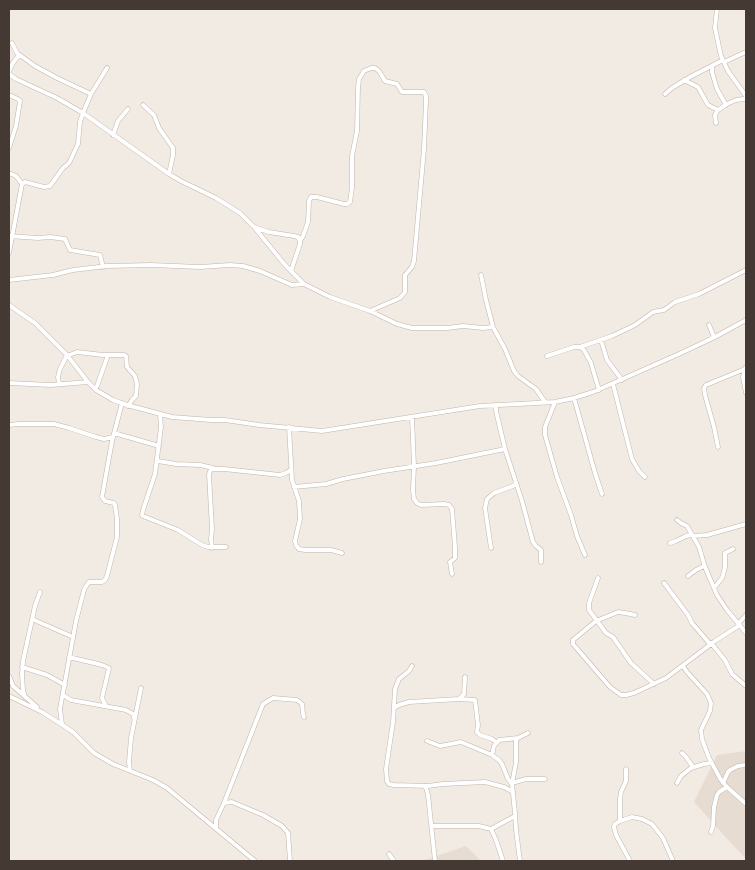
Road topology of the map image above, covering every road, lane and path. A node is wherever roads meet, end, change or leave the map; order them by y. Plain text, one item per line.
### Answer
1 (717, 9) edge
2 (12, 44) dead end
3 (746, 52) edge
4 (19, 55) junction
5 (723, 61) junction
6 (712, 66) junction
7 (106, 68) dead end
8 (9, 73) edge
9 (684, 80) junction
10 (91, 94) junction
11 (665, 94) dead end
12 (9, 95) edge
13 (746, 98) edge
14 (143, 105) dead end
15 (726, 105) junction
16 (128, 109) dead end
17 (718, 110) junction
18 (83, 113) junction
19 (716, 123) dead end
20 (113, 135) junction
21 (9, 145) edge
22 (9, 173) edge
23 (169, 174) junction
24 (22, 184) junction
25 (254, 227) junction
26 (10, 236) edge
27 (300, 241) junction
28 (9, 253) edge
29 (103, 267) junction
30 (746, 270) edge
31 (291, 271) junction
32 (481, 274) dead end
33 (9, 280) edge
34 (304, 284) junction
35 (9, 305) edge
36 (370, 310) junction
37 (746, 320) edge
38 (709, 325) dead end
39 (493, 327) junction
40 (714, 337) junction
41 (601, 340) junction
42 (580, 347) junction
43 (67, 355) junction
44 (108, 355) junction
45 (547, 356) dead end
46 (746, 368) edge
47 (622, 380) junction
48 (88, 382) junction
49 (9, 383) edge
50 (59, 384) junction
51 (613, 384) junction
52 (95, 389) junction
53 (599, 390) junction
54 (746, 392) edge
55 (574, 398) junction
56 (545, 402) junction
57 (555, 402) junction
58 (122, 403) junction
59 (496, 405) junction
60 (128, 406) junction
61 (160, 414) junction
62 (412, 417) junction
63 (9, 425) edge
64 (289, 427) junction
65 (113, 435) junction
66 (159, 446) junction
67 (718, 447) dead end
68 (505, 449) junction
69 (158, 460) junction
70 (414, 466) junction
71 (206, 467) junction
72 (212, 468) junction
73 (291, 470) junction
74 (209, 474) junction
75 (646, 477) dead end
76 (516, 483) junction
77 (294, 487) junction
78 (602, 494) dead end
79 (677, 520) dead end
80 (746, 524) edge
81 (693, 536) junction
82 (670, 543) dead end
83 (226, 547) dead end
84 (212, 548) junction
85 (491, 548) dead end
86 (734, 549) dead end
87 (342, 553) dead end
88 (585, 555) dead end
89 (541, 562) dead end
90 (704, 566) junction
91 (452, 574) dead end
92 (688, 576) dead end
93 (598, 578) dead end
94 (664, 583) dead end
95 (714, 588) junction
96 (40, 592) dead end
97 (635, 615) dead end
98 (746, 616) edge
99 (32, 619) junction
100 (596, 621) junction
101 (740, 624) junction
102 (746, 627) edge
103 (746, 633) edge
104 (73, 637) junction
105 (710, 644) junction
106 (69, 657) junction
107 (412, 666) dead end
108 (683, 666) junction
109 (22, 667) junction
110 (9, 676) edge
111 (466, 677) dead end
112 (654, 684) junction
113 (65, 685) junction
114 (746, 686) edge
115 (141, 688) dead end
116 (63, 695) junction
117 (9, 696) edge
118 (25, 697) junction
119 (394, 698) junction
120 (459, 699) junction
121 (401, 704) junction
122 (106, 706) junction
123 (394, 708) junction
124 (42, 712) junction
125 (304, 717) dead end
126 (134, 718) junction
127 (62, 724) junction
128 (528, 733) dead end
129 (518, 738) junction
130 (427, 741) dead end
131 (496, 742) junction
132 (682, 753) dead end
133 (492, 755) junction
134 (712, 763) junction
135 (746, 766) edge
136 (693, 768) junction
137 (626, 769) dead end
138 (130, 771) junction
139 (545, 778) dead end
140 (677, 783) dead end
141 (723, 783) junction
142 (512, 784) junction
143 (424, 786) junction
144 (727, 787) junction
145 (513, 792) junction
146 (225, 800) junction
147 (746, 804) edge
148 (515, 816) junction
149 (620, 821) junction
150 (432, 826) junction
151 (216, 829) junction
152 (491, 829) junction
153 (711, 832) dead end
154 (389, 854) dead end
155 (254, 861) edge
156 (290, 861) edge
157 (394, 861) edge
158 (435, 861) edge
159 (503, 861) edge
160 (520, 861) edge
161 (630, 861) edge
162 (673, 861) edge

1 - 5 street
2 - 4 street
3 - 5 street
4 - 8 street
4 - 10 street
5 - 6 street
5 - 13 street
6 - 9 street
6 - 15 street
7 - 10 street
8 - 18 street
9 - 11 street
9 - 17 street
10 - 18 street
12 - 21 street
13 - 15 street
14 - 23 street
15 - 17 street
16 - 20 street
17 - 19 street
18 - 20 street
18 - 24 street
20 - 23 street
22 - 24 street
23 - 25 street
24 - 26 street
25 - 27 street
25 - 31 street
26 - 28 street
26 - 29 street
27 - 31 street
27 - 36 street
29 - 33 street
29 - 34 street
30 - 41 street
31 - 34 street
32 - 39 street
34 - 36 street
35 - 43 street
36 - 39 street
37 - 40 street
38 - 40 street
39 - 56 street
40 - 47 street
41 - 42 street
41 - 47 street
42 - 45 street
42 - 53 street
43 - 44 street
43 - 48 street
43 - 50 street
44 - 52 street
44 - 60 street
46 - 54 street
46 - 67 street
47 - 51 street
48 - 50 street
48 - 52 street
49 - 50 street
51 - 53 street
51 - 75 street
52 - 58 street
53 - 55 street
55 - 57 street
55 - 78 street
56 - 57 street
56 - 59 street
57 - 88 street
58 - 60 street
58 - 65 street
59 - 62 street
59 - 68 street
60 - 61 street
61 - 64 street
61 - 66 street
62 - 64 street
62 - 70 street
63 - 65 street
64 - 73 street
65 - 66 street
65 - 104 street
66 - 69 street
68 - 70 street
68 - 76 street
69 - 71 street
69 - 84 street
70 - 77 street
70 - 91 street
71 - 72 street
71 - 74 street
72 - 73 street
72 - 74 street
73 - 77 street
74 - 84 street
76 - 85 street
76 - 89 street
77 - 87 street
79 - 81 street
80 - 81 street
81 - 82 street
81 - 90 street
83 - 84 street
86 - 95 street
90 - 92 street
90 - 95 street
93 - 100 street
94 - 105 street
95 - 101 street
96 - 99 street
97 - 100 street
98 - 101 street
99 - 104 street
99 - 109 street
100 - 112 street
100 - 112 street
101 - 102 street
101 - 103 street
101 - 105 street
104 - 106 street
105 - 108 street
105 - 114 street
106 - 113 street
106 - 122 street
107 - 119 street
108 - 112 street
108 - 134 street
109 - 113 street
109 - 118 street
110 - 118 street
111 - 120 street
113 - 116 street
115 - 126 street
116 - 122 street
116 - 127 street
117 - 124 street
118 - 124 street
119 - 121 street
119 - 123 street
120 - 121 street
120 - 131 street
121 - 123 street
122 - 126 street
123 - 143 street
124 - 127 street
125 - 146 street
126 - 138 street
127 - 138 street
128 - 129 street
129 - 131 street
129 - 142 street
130 - 133 street
131 - 133 street
132 - 136 street
133 - 142 street
134 - 136 street
134 - 141 street
135 - 141 street
136 - 140 street
137 - 149 street
138 - 151 street
139 - 142 street
141 - 144 street
142 - 145 street
143 - 145 street
143 - 150 street
144 - 147 street
144 - 153 street
145 - 148 street
146 - 151 street
146 - 156 street
148 - 152 street
148 - 160 street
149 - 161 street
149 - 162 street
150 - 152 street
150 - 158 street
151 - 155 street
152 - 159 street
154 - 157 street

